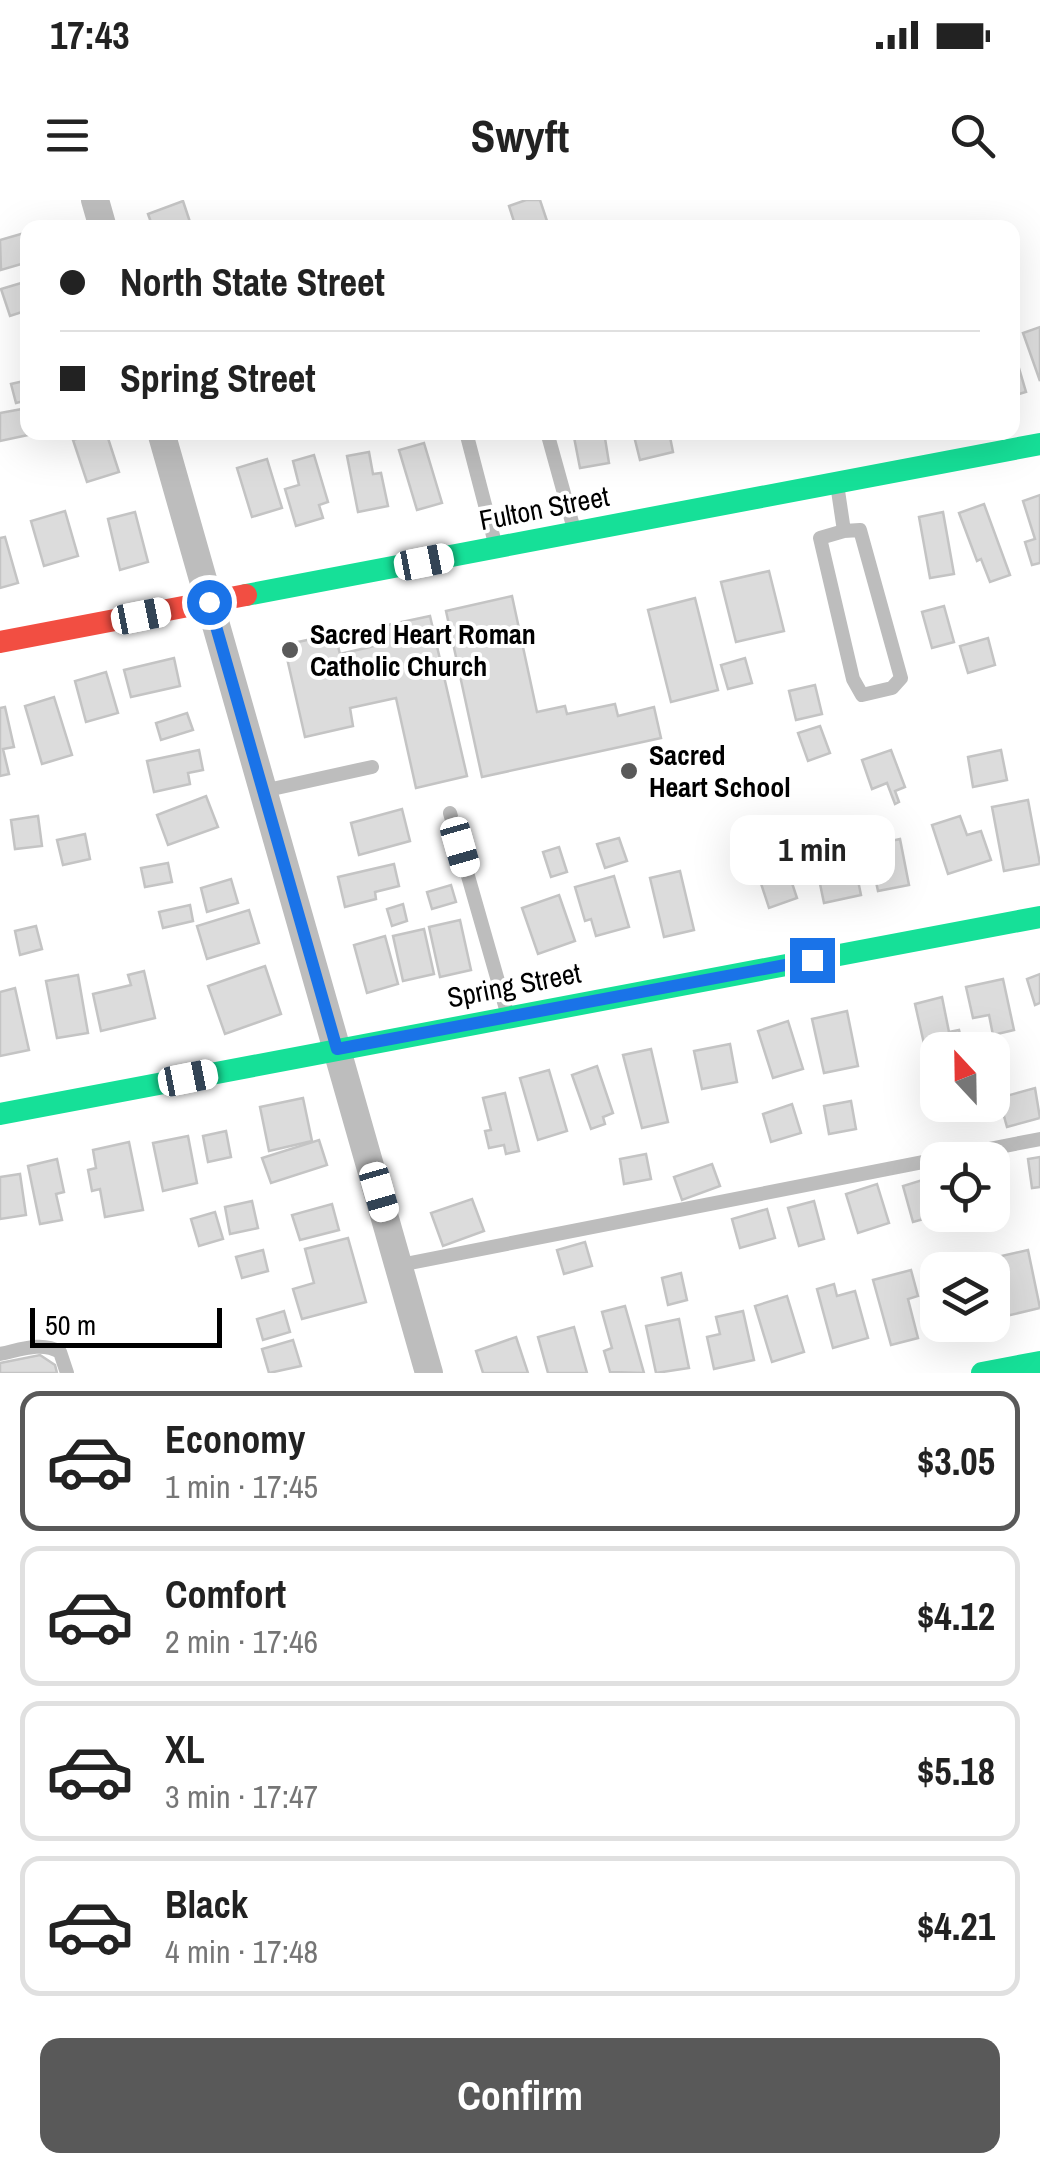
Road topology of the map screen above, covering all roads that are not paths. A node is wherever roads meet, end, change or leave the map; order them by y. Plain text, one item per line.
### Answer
1 (163, 440) edge
2 (468, 440) edge
3 (549, 440) edge
4 (1040, 444) edge
5 (837, 483) junction
6 (844, 531) junction
7 (575, 533) junction
8 (496, 548) junction
9 (209, 602) junction
10 (0, 642) edge
11 (372, 767) dead end
12 (263, 791) junction
13 (450, 813) dead end
14 (1040, 917) edge
15 (508, 1017) junction
16 (337, 1049) junction
17 (0, 1114) edge
18 (1040, 1139) edge
19 (400, 1265) junction
20 (0, 1354) edge
21 (1040, 1362) edge
22 (67, 1373) edge
23 (429, 1373) edge
24 (982, 1373) edge

1 - 9 street
2 - 8 lane
3 - 7 lane
4 - 5 street, Fulton Street
5 - 6 lane
5 - 7 street, Fulton Street
6 - 6 lane
7 - 8 street, Fulton Street
8 - 9 street, Fulton Street
9 - 10 street, Fulton Street
9 - 12 street
11 - 12 lane
12 - 16 street
13 - 15 lane
14 - 15 street, Spring Street
15 - 16 street, Spring Street
16 - 17 street, Spring Street
16 - 19 street
18 - 19 lane
19 - 23 street
20 - 22 lane
21 - 24 street

